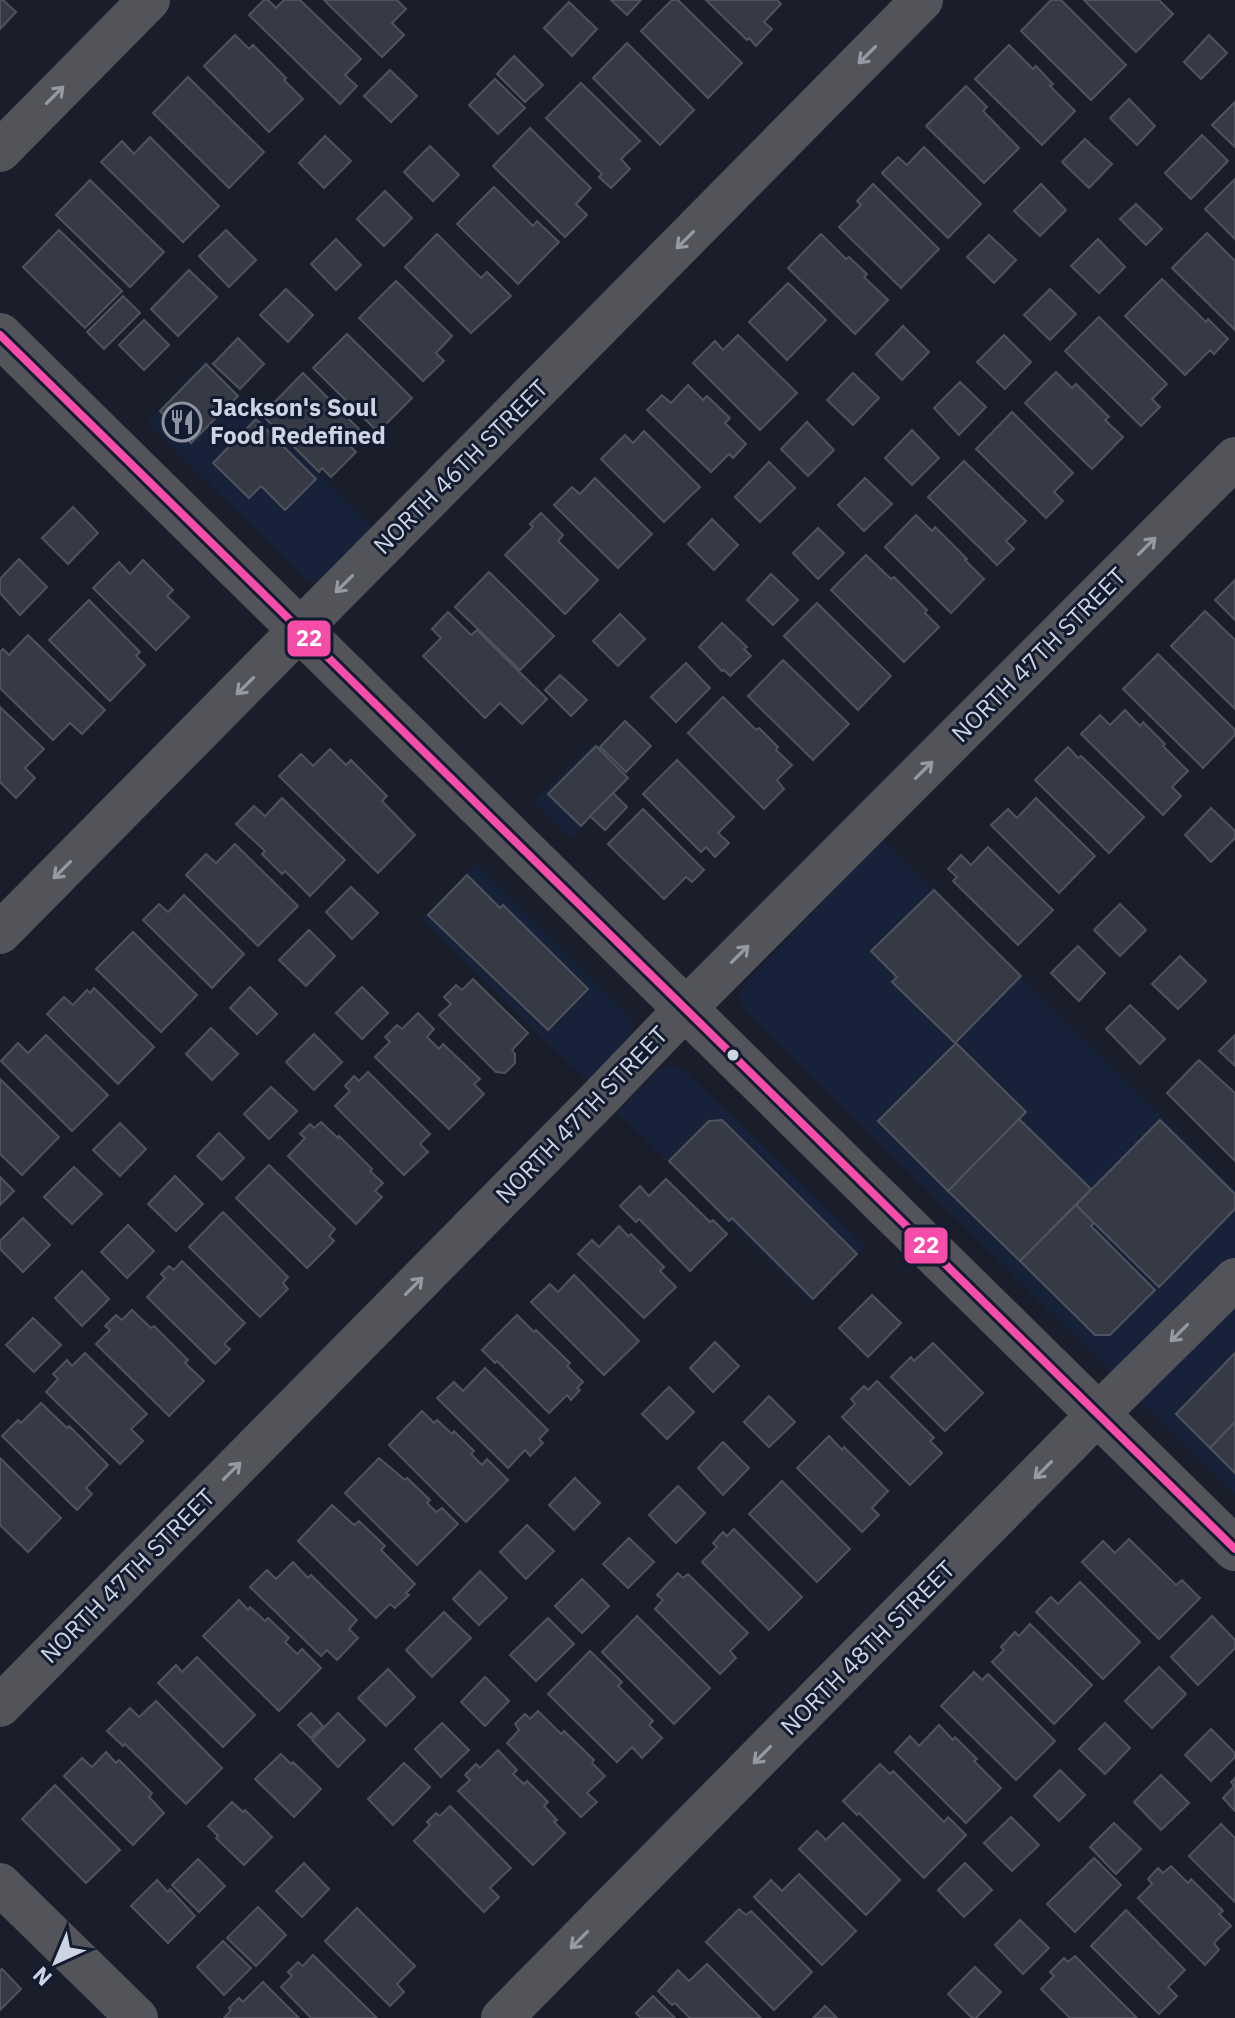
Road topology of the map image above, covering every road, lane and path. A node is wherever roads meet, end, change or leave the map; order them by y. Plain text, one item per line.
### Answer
1 (149, 0) edge
2 (922, 0) edge
3 (0, 151) edge
4 (0, 335) edge
5 (1235, 458) edge
6 (299, 630) junction
7 (0, 933) edge
8 (685, 1009) junction
9 (1235, 1279) edge
10 (1098, 1414) junction
11 (1235, 1549) edge
12 (0, 1706) edge
13 (0, 1884) edge
14 (137, 2018) edge
15 (502, 2018) edge

3 -> 1 street
2 -> 6 street, NORTH 46TH STREET
4 - 6 street
8 -> 5 street, NORTH 47TH STREET
6 -> 7 street, NORTH 46TH STREET
6 - 8 street
8 - 10 street
12 -> 8 street, NORTH 47TH STREET
9 -> 10 street, NORTH 48TH STREET
10 - 11 street
10 -> 15 street, NORTH 48TH STREET
13 - 14 street

